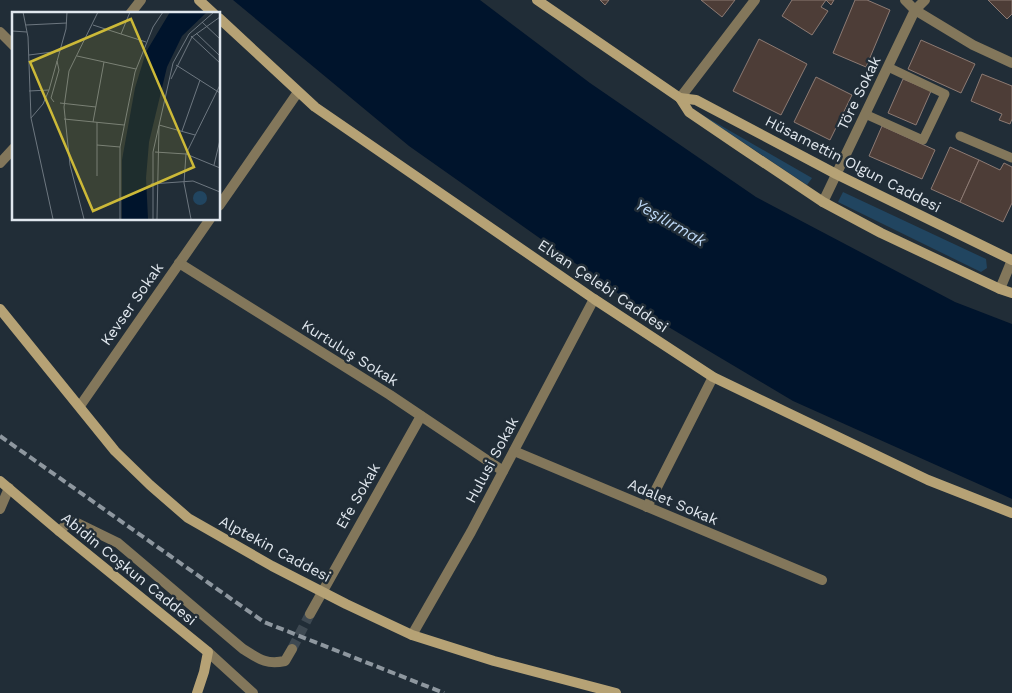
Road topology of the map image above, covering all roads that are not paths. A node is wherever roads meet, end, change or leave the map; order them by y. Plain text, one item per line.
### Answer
1 (142, 0) edge
2 (199, 0) edge
3 (537, 0) edge
4 (755, 0) edge
5 (905, 0) edge
6 (925, 0) edge
7 (915, 10) junction
8 (132, 12) edge
9 (212, 12) edge
10 (220, 19) edge
11 (0, 32) edge
12 (12, 44) edge
13 (1012, 63) edge
14 (888, 68) junction
15 (298, 92) junction
16 (680, 98) junction
17 (865, 114) junction
18 (960, 136) dead end
19 (12, 150) edge
20 (1012, 158) edge
21 (0, 164) edge
22 (836, 174) junction
23 (823, 202) junction
24 (220, 205) edge
25 (209, 220) edge
26 (1012, 260) edge
27 (179, 263) junction
28 (1000, 289) junction
29 (1012, 293) edge
30 (594, 299) junction
31 (0, 309) edge
32 (713, 377) junction
33 (80, 406) junction
34 (421, 416) junction
35 (514, 451) junction
36 (503, 471) junction
37 (0, 481) edge
38 (9, 488) junction
39 (647, 507) junction
40 (0, 509) edge
41 (1012, 513) edge
42 (59, 531) junction
43 (822, 580) dead end
44 (322, 592) junction
45 (310, 614) tunnel mouth
46 (412, 634) junction
47 (292, 649) tunnel mouth
48 (208, 652) junction
49 (197, 693) edge
50 (253, 693) edge
51 (616, 693) edge

1 - 8 street
2 - 9 street
3 - 16 street, Hüsamettin Olgun Caddesi
4 - 16 street
5 - 7 street
6 - 7 street, Töre Sokak
7 - 13 street
7 - 14 street, Töre Sokak
10 - 15 street, Elvan Çelebi Caddesi
11 - 12 street
14 - 17 street, Töre Sokak
14 - 17 lane
15 - 24 street
15 - 30 street, Elvan Çelebi Caddesi
16 - 22 street, Hüsamettin Olgun Caddesi
16 - 23 street, Hüsamettin Olgun Caddesi
17 - 22 street, Töre Sokak
18 - 20 lane
19 - 21 street
22 - 23 street, Töre Sokak
22 - 26 street, Hüsamettin Olgun Caddesi
23 - 28 street, Hüsamettin Olgun Caddesi
25 - 27 street, Kevser Sokak
26 - 28 street
27 - 33 street, Kevser Sokak
27 - 34 street, Kurtuluş Sokak
28 - 29 street, Hüsamettin Olgun Caddesi
30 - 32 street, Elvan Çelebi Caddesi
30 - 35 street, Hulusi Sokak
31 - 33 street, Alptekin Caddesi
32 - 39 street
32 - 41 street, Elvan Çelebi Caddesi
33 - 44 street, Alptekin Caddesi
34 - 36 street, Kurtuluş Sokak
34 - 44 street, Efe Sokak
35 - 36 street, Hulusi Sokak
35 - 39 street, Adalet Sokak
36 - 46 street, Hulusi Sokak
37 - 38 street, Abidin Coşkun Caddesi
38 - 40 street
38 - 42 street, Abidin Coşkun Caddesi
39 - 43 street, Adalet Sokak
42 - 47 street
42 - 48 street, Abidin Coşkun Caddesi
44 - 45 street, Efe Sokak
44 - 46 street, Alptekin Caddesi
46 - 51 street, Alptekin Caddesi
48 - 49 street
48 - 50 street

